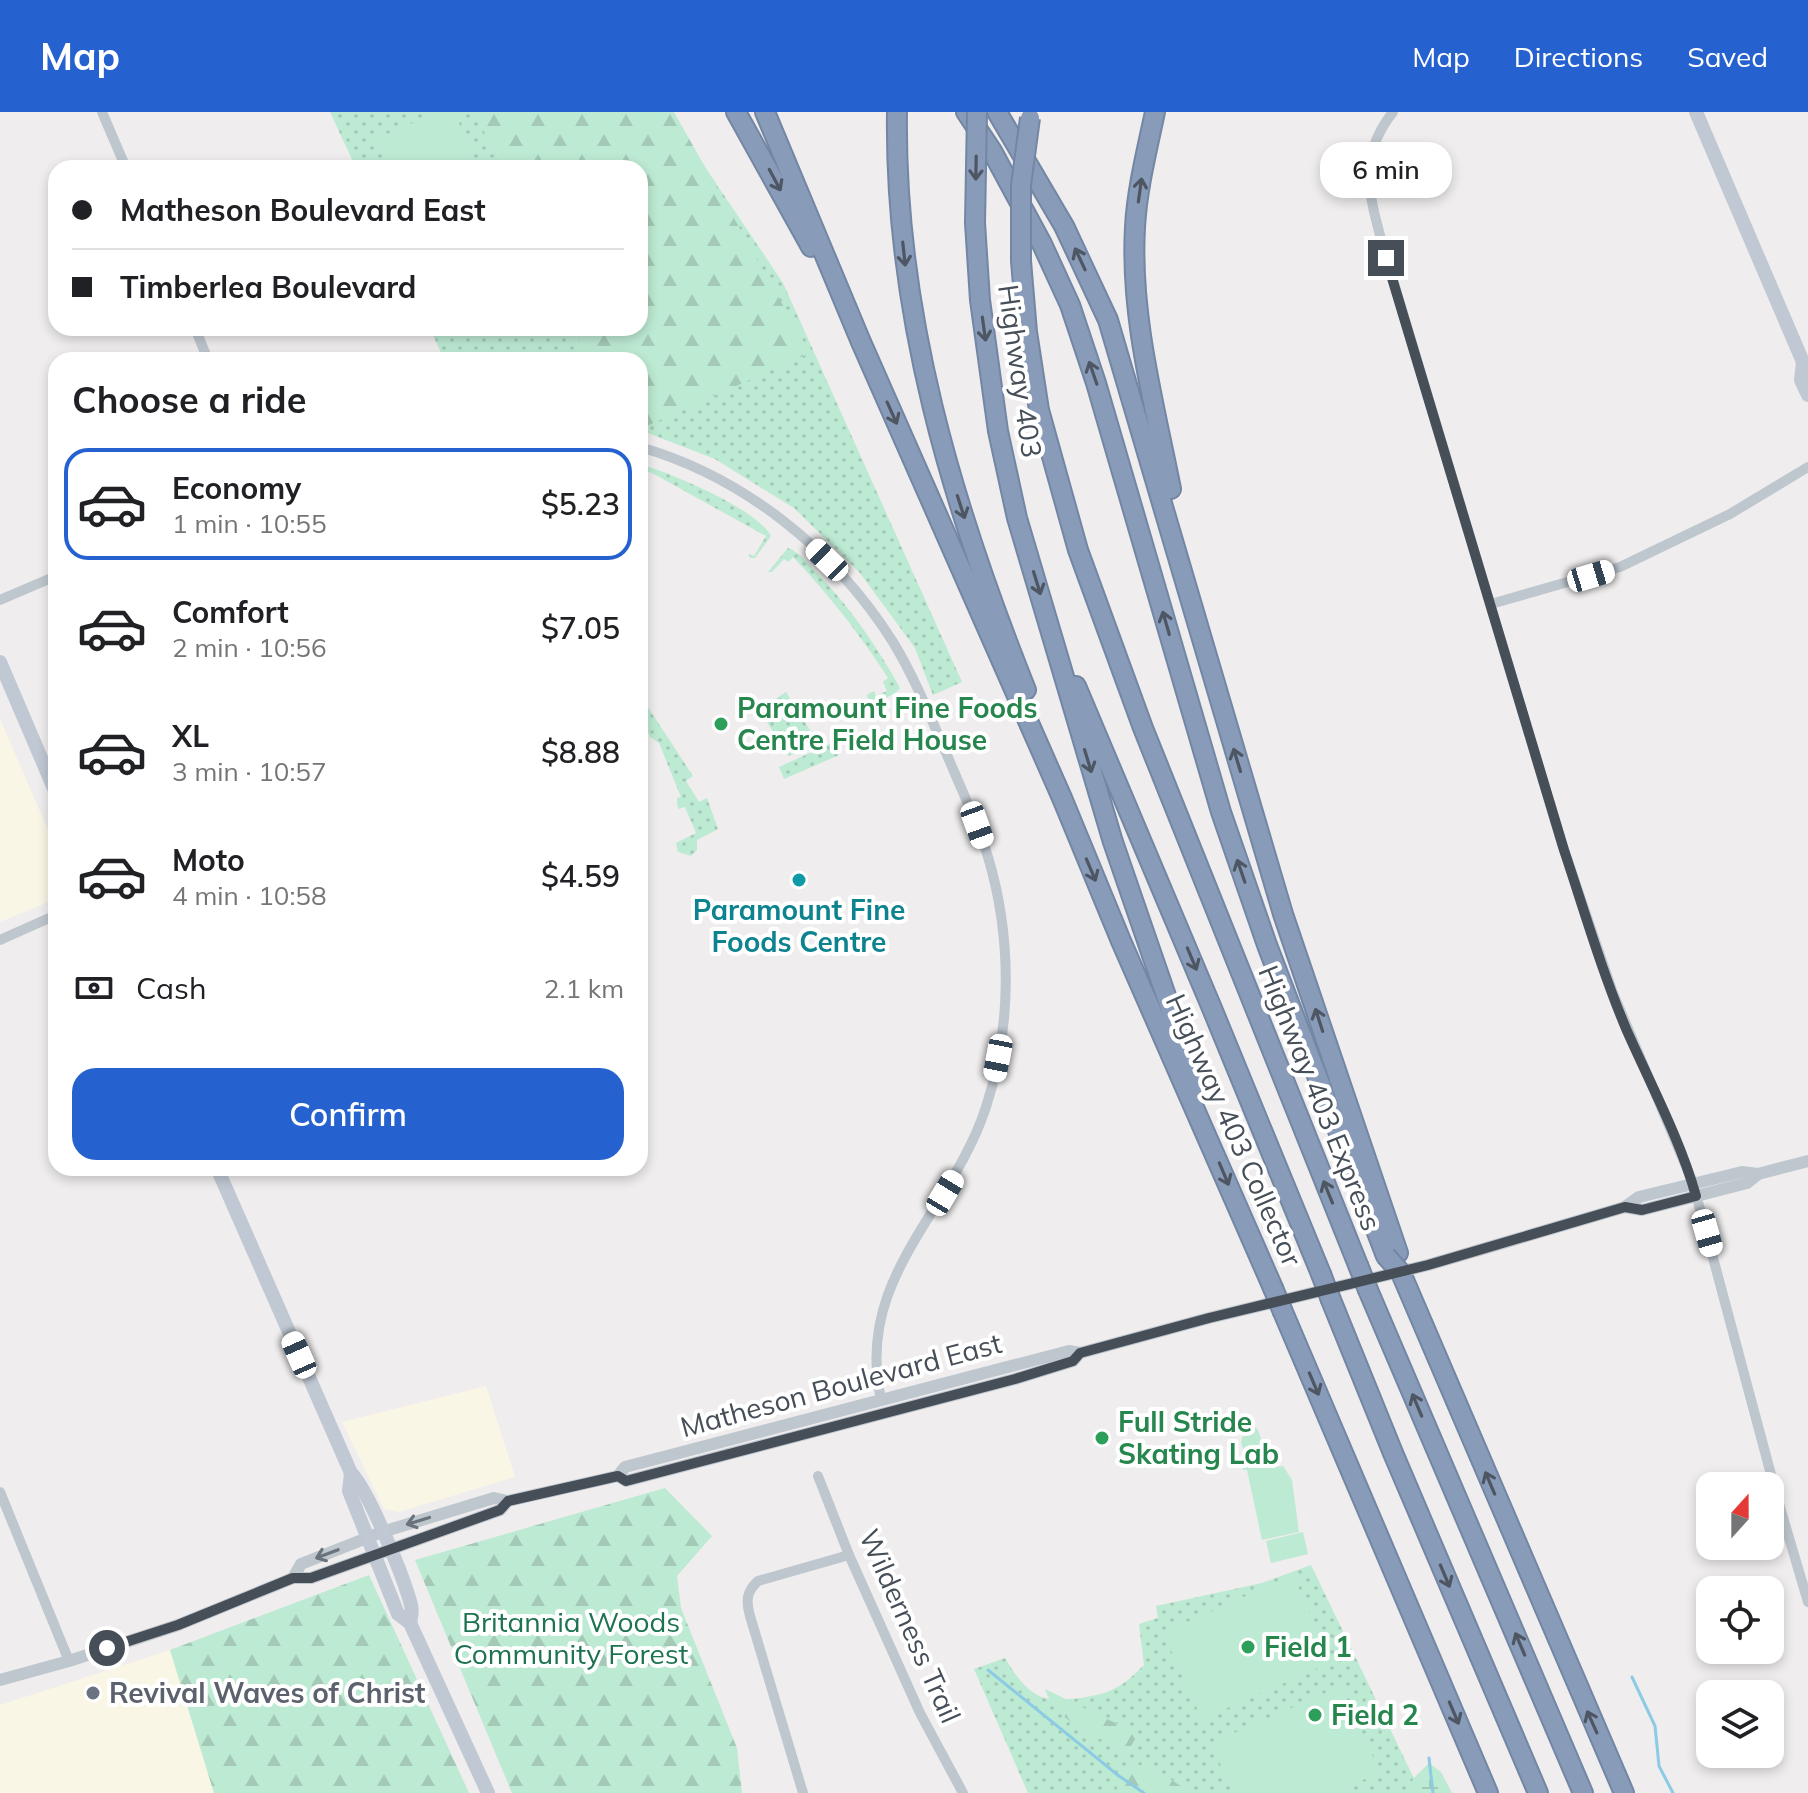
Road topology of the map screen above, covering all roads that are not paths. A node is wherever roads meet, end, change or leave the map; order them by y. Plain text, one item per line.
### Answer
1 (102, 112) edge
2 (736, 112) edge
3 (765, 112) edge
4 (897, 112) edge
5 (966, 112) edge
6 (977, 112) edge
7 (997, 112) edge
8 (1155, 112) edge
9 (1393, 112) edge
10 (1696, 112) edge
11 (1030, 115) edge
12 (123, 160) edge
13 (861, 342) junction
14 (1806, 364) edge
15 (1808, 395) edge
16 (648, 450) edge
17 (1808, 467) edge
18 (1078, 550) joint
19 (48, 579) edge
20 (1192, 598) junction
21 (0, 600) edge
22 (1491, 604) junction
23 (1052, 632) junction
24 (0, 662) edge
25 (48, 774) edge
26 (1062, 798) junction
27 (48, 919) edge
28 (0, 940) edge
29 (1193, 1103) junction
30 (1808, 1161) edge
31 (221, 1176) edge
32 (1694, 1190) junction
33 (1392, 1255) junction
34 (1080, 1353) junction
35 (881, 1399) junction
36 (618, 1476) junction
37 (818, 1476) dead end
38 (0, 1492) edge
39 (508, 1501) junction
40 (375, 1535) junction
41 (389, 1550) junction
42 (374, 1555) junction
43 (849, 1555) junction
44 (293, 1578) junction
45 (1808, 1602) edge
46 (410, 1623) junction
47 (69, 1661) junction
48 (0, 1680) edge
49 (488, 1793) edge
50 (803, 1793) edge
51 (963, 1793) edge
52 (1488, 1793) edge
53 (1538, 1793) edge
54 (1583, 1793) edge
55 (1624, 1793) edge

1 - 12 street
2 -> 13 highway
3 - 13 highway
4 -> 26 highway
33 -> 5 highway
6 -> 23 highway, Highway 403, bridge
20 -> 7 highway
20 -> 8 highway
9 - 22 street
10 - 14 main road
11 - 18 highway, Highway 403, bridge
13 -> 26 highway
14 - 15 main road
16 - 35 street
17 - 22 street
54 -> 18 highway, Highway 403 Express, bridge
19 - 21 street
33 -> 20 highway
22 - 32 street
23 -> 29 highway
23 -> 53 highway, bridge
24 - 25 main road
26 -> 29 highway, Highway 403 Collector
27 - 28 street
29 -> 52 highway, Highway 403 Collector, bridge
30 - 32 street, Matheson Boulevard East
31 - 40 main road
32 - 34 street, Matheson Boulevard East
32 - 45 street
55 -> 33 highway, bridge
34 - 35 street, Matheson Boulevard East
34 - 36 street, Matheson Boulevard East
35 - 36 street, Matheson Boulevard East
36 - 39 street, Matheson Boulevard East
37 - 43 street, Wilderness Trail
38 - 47 street
39 -> 40 street, Matheson Boulevard East
39 - 41 street, Matheson Boulevard East
40 - 41 main road
40 - 42 main road
40 -> 44 street, Matheson Boulevard East
41 - 42 street, Matheson Boulevard East
41 - 46 main road
42 - 44 street, Matheson Boulevard East
42 - 46 main road
43 - 50 street
43 - 51 street, Wilderness Trail
44 - 47 street, Matheson Boulevard East
46 - 49 main road
47 - 48 street, Matheson Boulevard East

